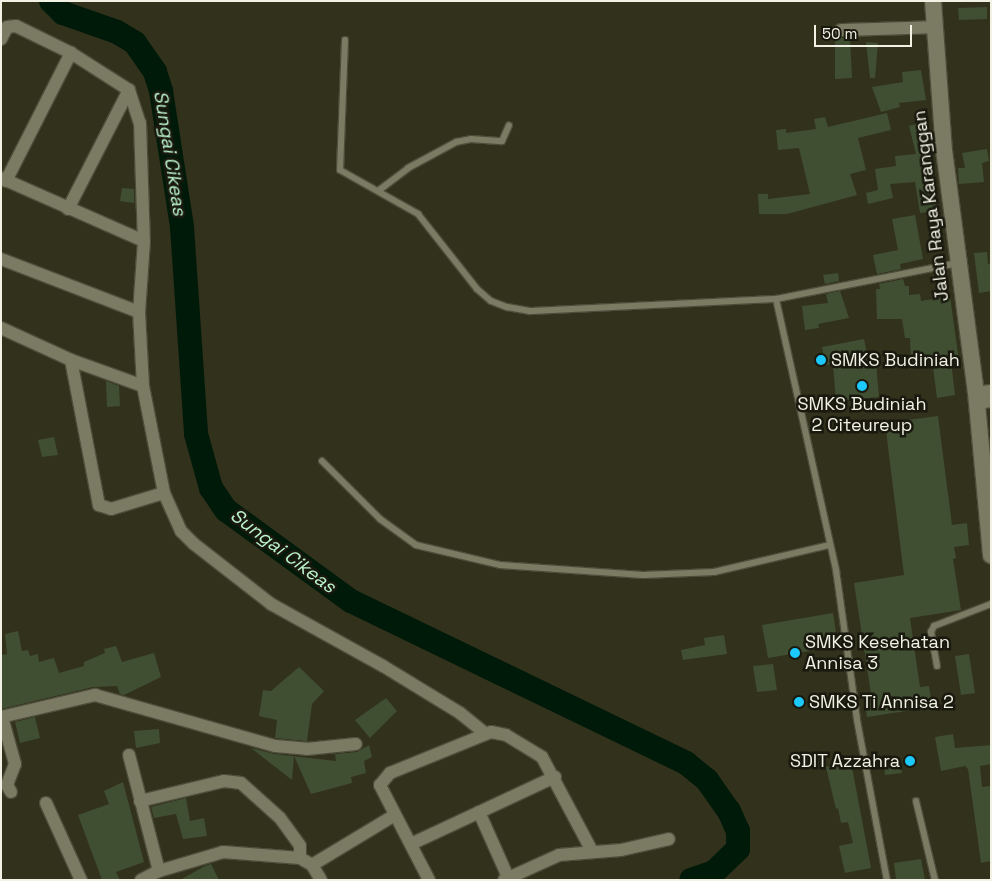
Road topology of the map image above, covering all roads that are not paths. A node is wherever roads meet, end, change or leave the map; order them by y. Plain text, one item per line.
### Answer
1 (933, 1) edge
2 (934, 27) junction
3 (842, 30) dead end
4 (1, 39) edge
5 (344, 40) dead end
6 (71, 53) junction
7 (129, 90) junction
8 (509, 125) dead end
9 (4, 179) edge
10 (378, 191) junction
11 (68, 209) junction
12 (144, 241) junction
13 (1, 258) edge
14 (957, 263) junction
15 (776, 299) junction
16 (139, 312) junction
17 (1, 328) edge
18 (71, 360) junction
19 (143, 386) junction
20 (984, 397) edge
21 (322, 461) dead end
22 (164, 493) junction
23 (989, 515) edge
24 (829, 545) junction
25 (991, 555) edge
26 (991, 604) edge
27 (937, 666) dead end
28 (2, 717) edge
29 (485, 733) junction
30 (356, 744) dead end
31 (129, 756) dead end
32 (555, 776) junction
33 (10, 792) dead end
34 (140, 801) junction
35 (916, 801) dead end
36 (46, 803) dead end
37 (479, 812) junction
38 (395, 815) junction
39 (669, 839) dead end
40 (411, 844) junction
41 (592, 851) junction
42 (300, 858) junction
43 (312, 865) junction
44 (159, 871) junction
45 (506, 878) edge
46 (81, 880) edge
47 (141, 880) edge
48 (321, 880) edge
49 (429, 880) edge
50 (887, 880) edge
51 (935, 880) edge

1 - 2 street, Jalan Raya Karanggan
2 - 3 street
2 - 14 street, Jalan Raya Karanggan
4 - 6 street
5 - 10 lane
6 - 7 street
6 - 9 street
7 - 11 street
7 - 12 street
8 - 10 lane
9 - 11 street
10 - 15 lane
11 - 12 street
12 - 16 street
13 - 16 street
14 - 15 lane
14 - 20 street, Jalan Raya Karanggan
15 - 24 lane
16 - 19 street
17 - 18 street
18 - 19 street
18 - 22 street
19 - 22 street
20 - 23 street, Jalan Raya Karanggan
21 - 24 lane
22 - 29 street
23 - 25 street, Jalan Raya Karanggan
24 - 50 lane
26 - 27 lane
28 - 30 street
28 - 33 street
29 - 32 street
29 - 38 street
31 - 34 street
32 - 37 street
32 - 41 street
34 - 42 street
34 - 44 street
35 - 51 lane
36 - 46 street
37 - 40 street
37 - 45 street
38 - 40 street
38 - 43 street
39 - 41 street
40 - 49 street
41 - 45 street
42 - 43 street
42 - 44 street
43 - 48 street
44 - 47 street

